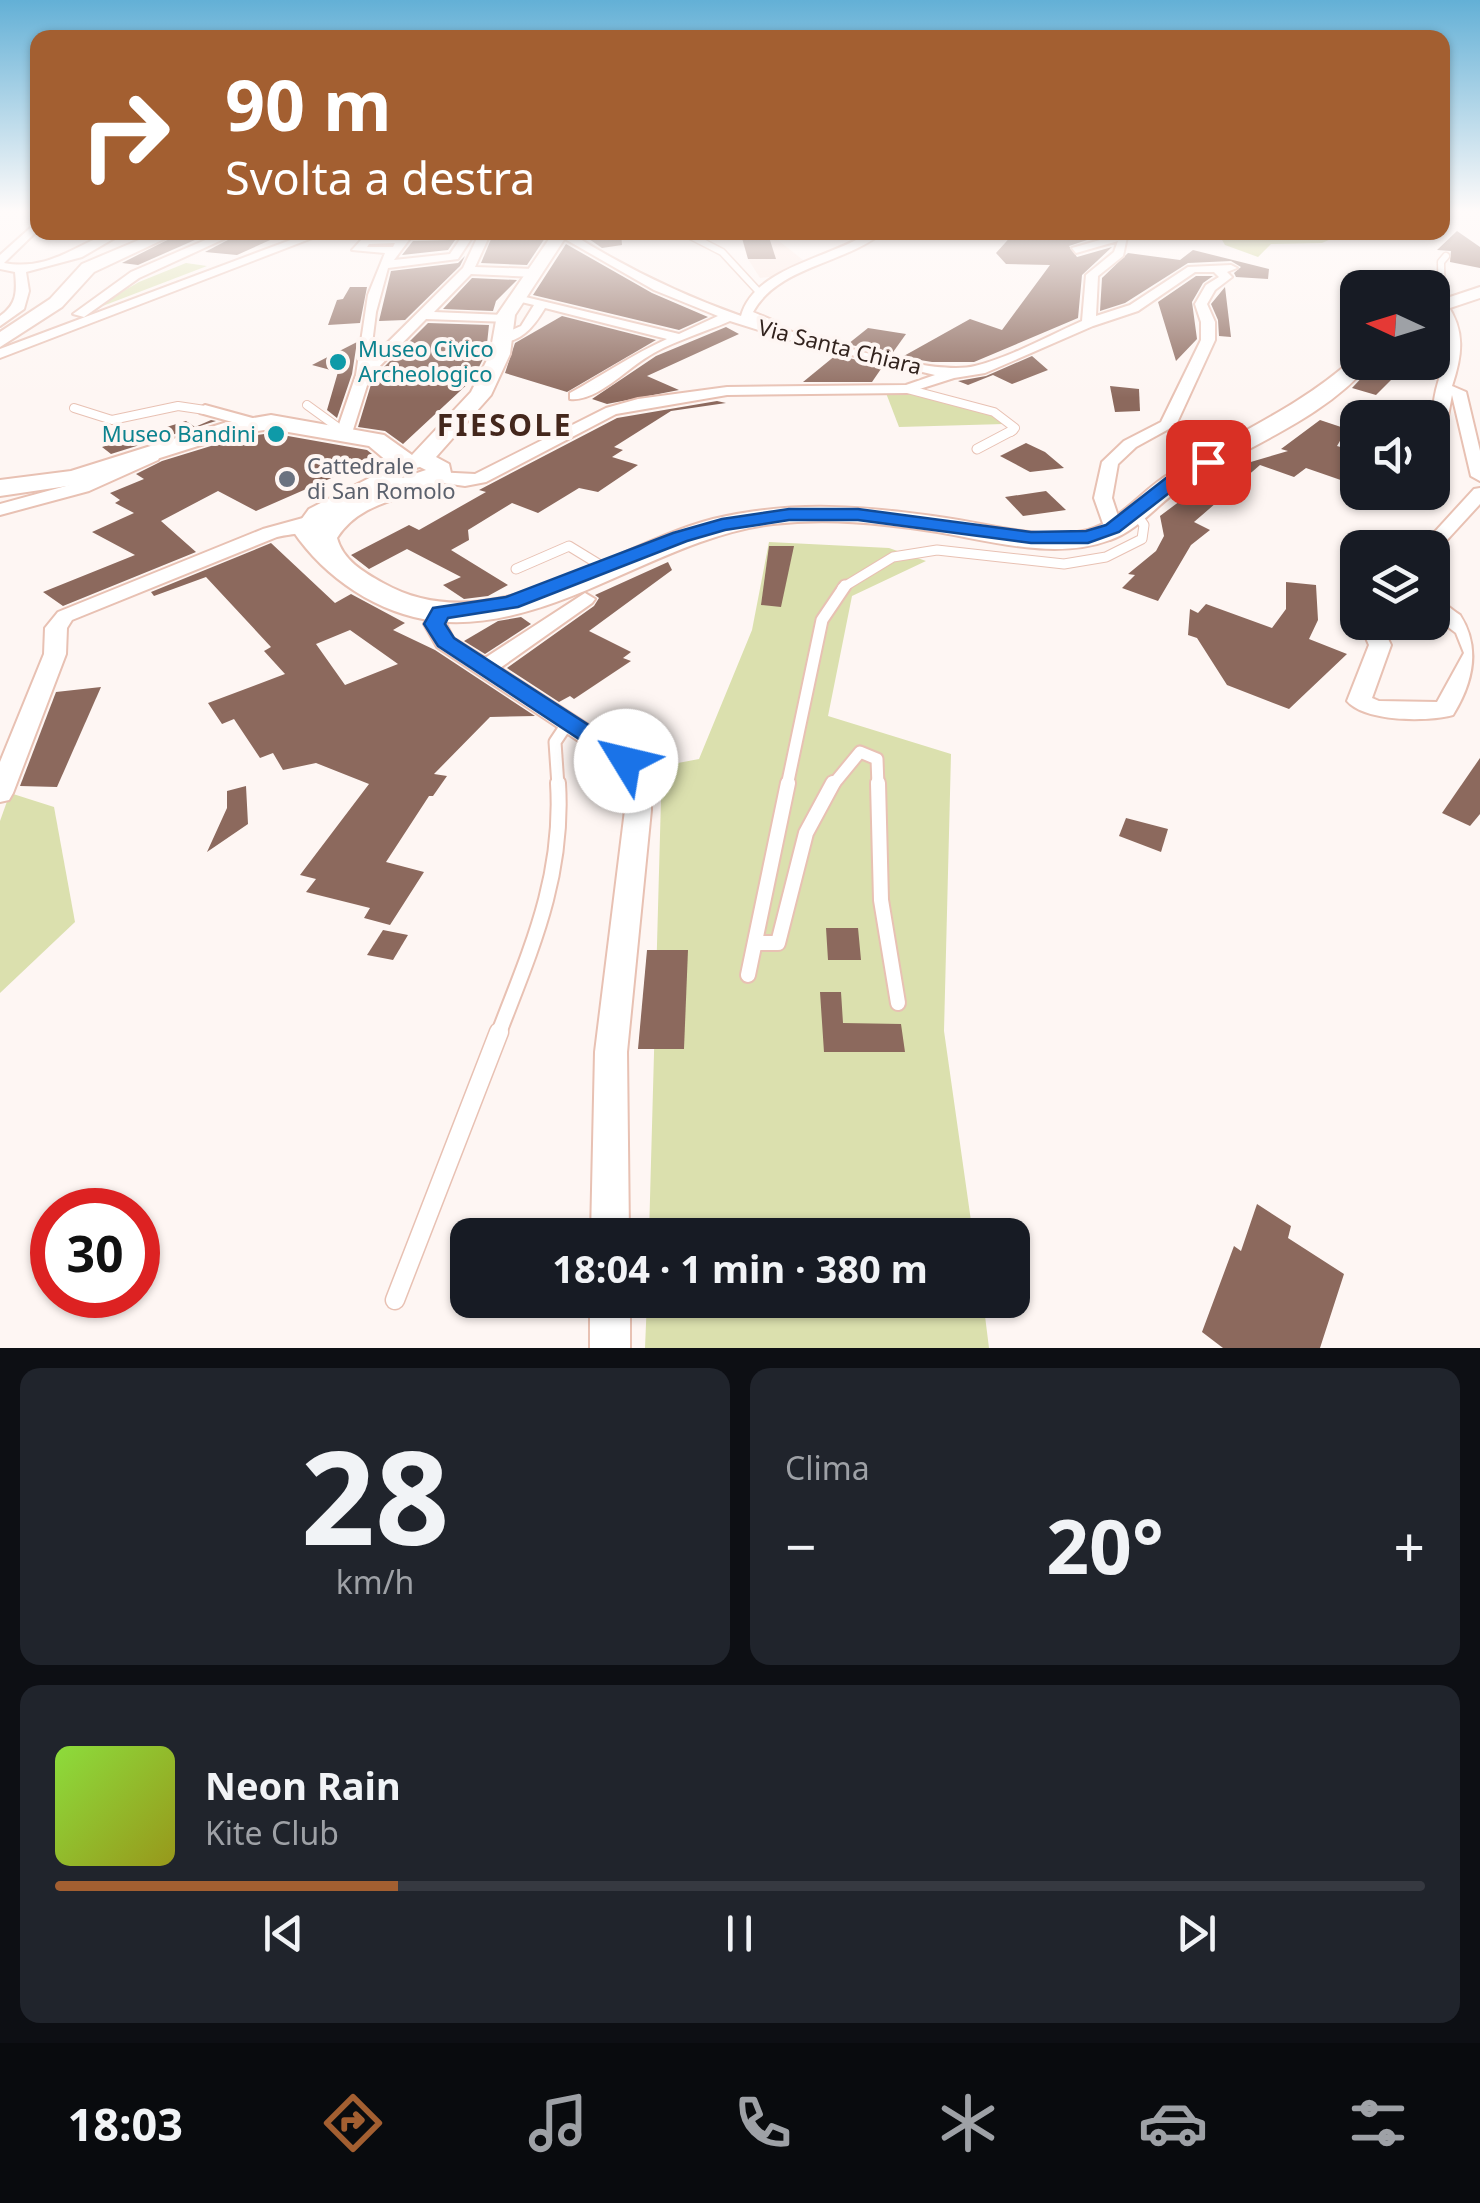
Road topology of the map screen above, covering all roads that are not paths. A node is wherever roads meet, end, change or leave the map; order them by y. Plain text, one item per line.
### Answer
1 (20, 272) edge
2 (84, 272) edge
3 (144, 272) edge
4 (213, 272) edge
5 (382, 272) edge
6 (466, 272) edge
7 (510, 272) edge
8 (627, 272) edge
9 (737, 272) edge
10 (797, 272) edge
11 (1096, 272) edge
12 (1188, 272) edge
13 (1225, 272) edge
14 (534, 273) joint
15 (759, 292) junction
16 (1480, 292) edge
17 (517, 297) junction
18 (1450, 303) edge
19 (542, 304) junction
20 (746, 314) junction
21 (423, 315) junction
22 (728, 317) junction
23 (1450, 319) edge
24 (0, 322) edge
25 (800, 322) dead end
26 (1088, 323) junction
27 (67, 328) junction
28 (503, 329) junction
29 (764, 330) junction
30 (676, 337) junction
31 (0, 341) edge
32 (0, 354) edge
33 (1450, 370) edge
34 (952, 374) junction
35 (363, 376) junction
36 (1340, 380) edge
37 (1447, 380) edge
38 (906, 389) junction
39 (1444, 389) junction
40 (575, 396) dead end
41 (1442, 400) edge
42 (307, 405) dead end
43 (74, 408) dead end
44 (205, 410) joint
45 (254, 423) junction
46 (339, 432) junction
47 (976, 448) dead end
48 (159, 453) junction
49 (411, 472) junction
50 (1480, 476) edge
51 (0, 488) edge
52 (1480, 492) edge
53 (0, 510) edge
54 (1124, 520) junction
55 (1445, 530) edge
56 (325, 540) junction
57 (605, 568) junction
58 (516, 569) dead end
59 (585, 599) dead end
60 (440, 613) junction
61 (1450, 618) edge
62 (1378, 640) edge
63 (484, 670) junction
64 (569, 720) junction
65 (0, 793) edge
66 (755, 943) junction
67 (748, 975) dead end
68 (898, 1003) dead end
69 (610, 1218) edge
70 (395, 1300) dead end
71 (610, 1318) edge
72 (610, 1348) edge

1 - 24 street
2 - 31 main road
3 - 27 street
4 - 27 street
5 - 35 street
6 - 21 street
7 - 14 street
8 - 22 street, Via Santa Chiara
9 - 15 lane
10 - 15 street
11 - 26 street
12 - 26 street
13 - 54 street
14 - 17 main road
15 - 20 street
16 - 18 main road
17 - 19 street
17 - 28 main road
19 - 28 street
19 - 30 street
20 - 25 street
20 - 29 street
21 - 28 street
21 - 35 street
22 - 29 street, Via Santa Chiara
22 - 30 street
23 - 33 street
26 - 34 street
27 - 32 street
28 - 49 main road
29 - 34 street, Via Santa Chiara
30 - 40 street
34 - 38 street
35 - 46 street
36 - 54 main road
37 - 39 street
38 - 47 lane
38 - 49 street
39 - 41 street
39 - 50 street
42 - 46 lane
43 - 44 lane
44 - 45 street
45 - 46 main road
45 - 48 main road
46 - 49 main road
48 - 51 main road
48 - 53 street
49 - 56 main road
52 - 55 street
54 - 57 main road
54 - 66 lane
56 - 60 main road
56 - 65 street
57 - 58 lane
57 - 60 main road
59 - 63 street
60 - 63 street
61 - 62 street
63 - 64 street
64 - 69 street
64 - 70 lane
66 - 67 lane
66 - 68 lane
71 - 72 street

